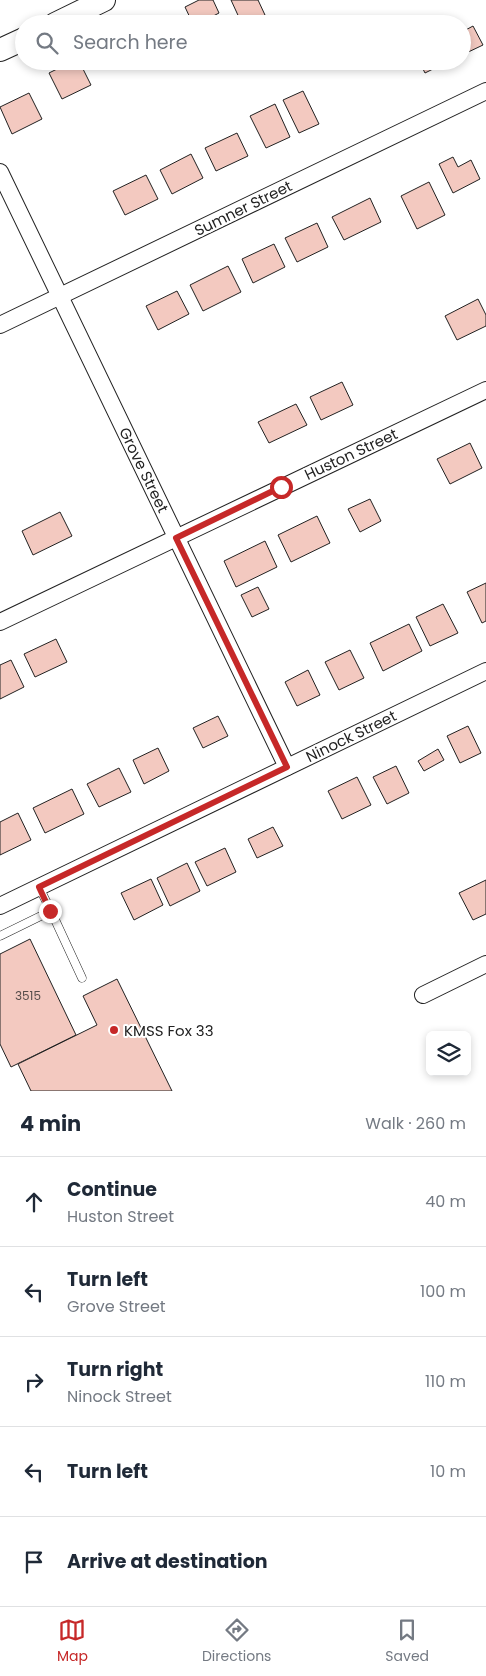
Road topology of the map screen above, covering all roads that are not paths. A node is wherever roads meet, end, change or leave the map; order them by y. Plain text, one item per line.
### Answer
1 (104, 0) edge
2 (73, 15) edge
3 (15, 43) edge
4 (0, 50) edge
5 (486, 91) edge
6 (0, 172) edge
7 (60, 296) junction
8 (0, 325) edge
9 (486, 390) edge
10 (176, 538) junction
11 (0, 622) edge
12 (486, 671) edge
13 (287, 767) junction
14 (39, 887) junction
15 (0, 906) edge
16 (50, 911) junction
17 (0, 936) edge
18 (486, 964) edge
19 (82, 978) dead end
20 (423, 995) dead end

1 - 2 street
3 - 4 street
5 - 7 street, Sumner Street
6 - 7 street, Grove Street
7 - 8 street, Sumner Street
7 - 10 street, Grove Street
9 - 10 street, Huston Street
10 - 11 street, Huston Street
10 - 13 street, Grove Street
12 - 13 street, Ninock Street
13 - 14 street, Ninock Street
14 - 15 street, Ninock Street
14 - 16 lane
16 - 17 lane
16 - 19 lane
18 - 20 street

